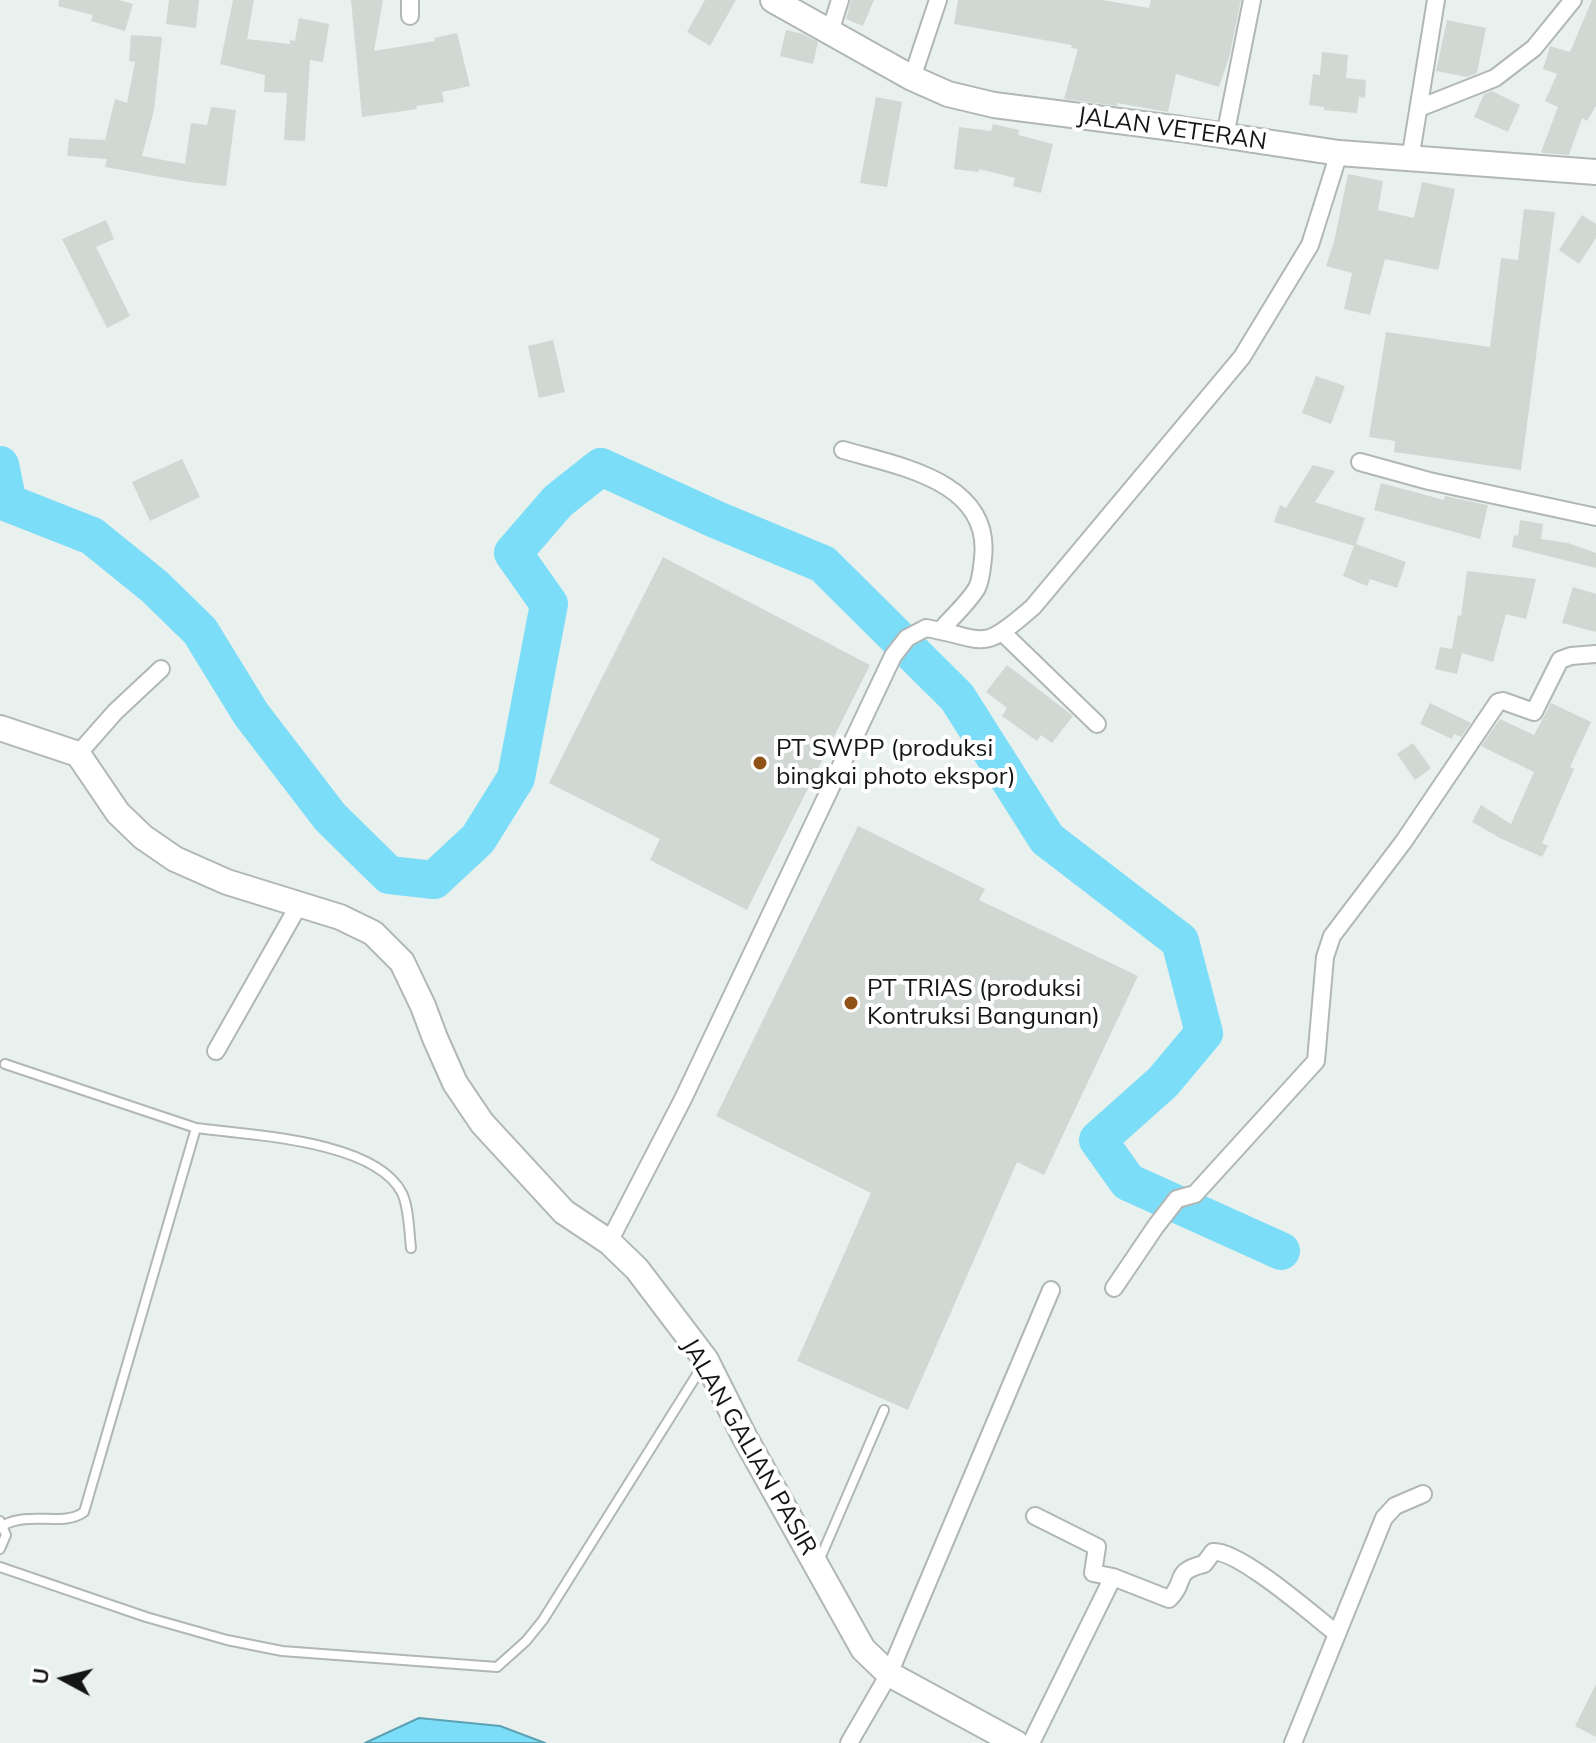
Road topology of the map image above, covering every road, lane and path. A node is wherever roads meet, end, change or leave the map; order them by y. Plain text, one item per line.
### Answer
1 (773, 0) edge
2 (840, 0) edge
3 (938, 0) edge
4 (1252, 0) edge
5 (1436, 0) edge
6 (1573, 0) edge
7 (830, 32) junction
8 (912, 78) junction
9 (1419, 108) junction
10 (1225, 136) junction
11 (1339, 153) junction
12 (1410, 160) junction
13 (1596, 172) edge
14 (843, 450) dead end
15 (1360, 462) dead end
16 (1596, 517) edge
17 (941, 630) junction
18 (1003, 633) junction
19 (1596, 654) edge
20 (161, 669) dead end
21 (1097, 724) dead end
22 (0, 728) edge
23 (78, 754) junction
24 (300, 903) junction
25 (216, 1051) dead end
26 (5, 1064) dead end
27 (196, 1128) junction
28 (609, 1242) junction
29 (411, 1248) dead end
30 (1114, 1288) dead end
31 (1051, 1290) dead end
32 (706, 1360) junction
33 (884, 1410) dead end
34 (1423, 1494) dead end
35 (1035, 1516) dead end
36 (2, 1523) edge
37 (0, 1549) edge
38 (817, 1565) junction
39 (0, 1567) edge
40 (1113, 1577) junction
41 (1336, 1633) junction
42 (889, 1674) junction
43 (849, 1743) edge
44 (1016, 1743) edge
45 (1031, 1743) edge
46 (1293, 1743) edge

1 - 7 street, JALAN VETERAN
2 - 7 street
3 - 8 street
4 - 10 street
5 - 9 street
6 - 9 street
7 - 8 street, JALAN VETERAN
8 - 10 street, JALAN VETERAN
9 - 12 street
10 - 11 street, JALAN VETERAN
11 - 12 street, JALAN VETERAN
11 - 18 street
12 - 13 street, JALAN VETERAN
14 - 17 street
15 - 16 street
17 - 18 street
17 - 28 street
18 - 21 street
19 - 30 street
20 - 23 street
22 - 23 street
23 - 24 street, JALAN GALIAN PASIR
24 - 25 street
24 - 28 street, JALAN GALIAN PASIR
26 - 27 lane
27 - 29 lane
27 - 36 lane
28 - 32 street, JALAN GALIAN PASIR
31 - 42 street
32 - 38 street, JALAN GALIAN PASIR
32 - 39 lane
33 - 38 lane
34 - 41 street
35 - 40 street
36 - 37 lane
38 - 42 street, JALAN GALIAN PASIR
40 - 41 street
40 - 45 street
41 - 46 street
42 - 43 street
42 - 44 street, JALAN GALIAN PASIR

